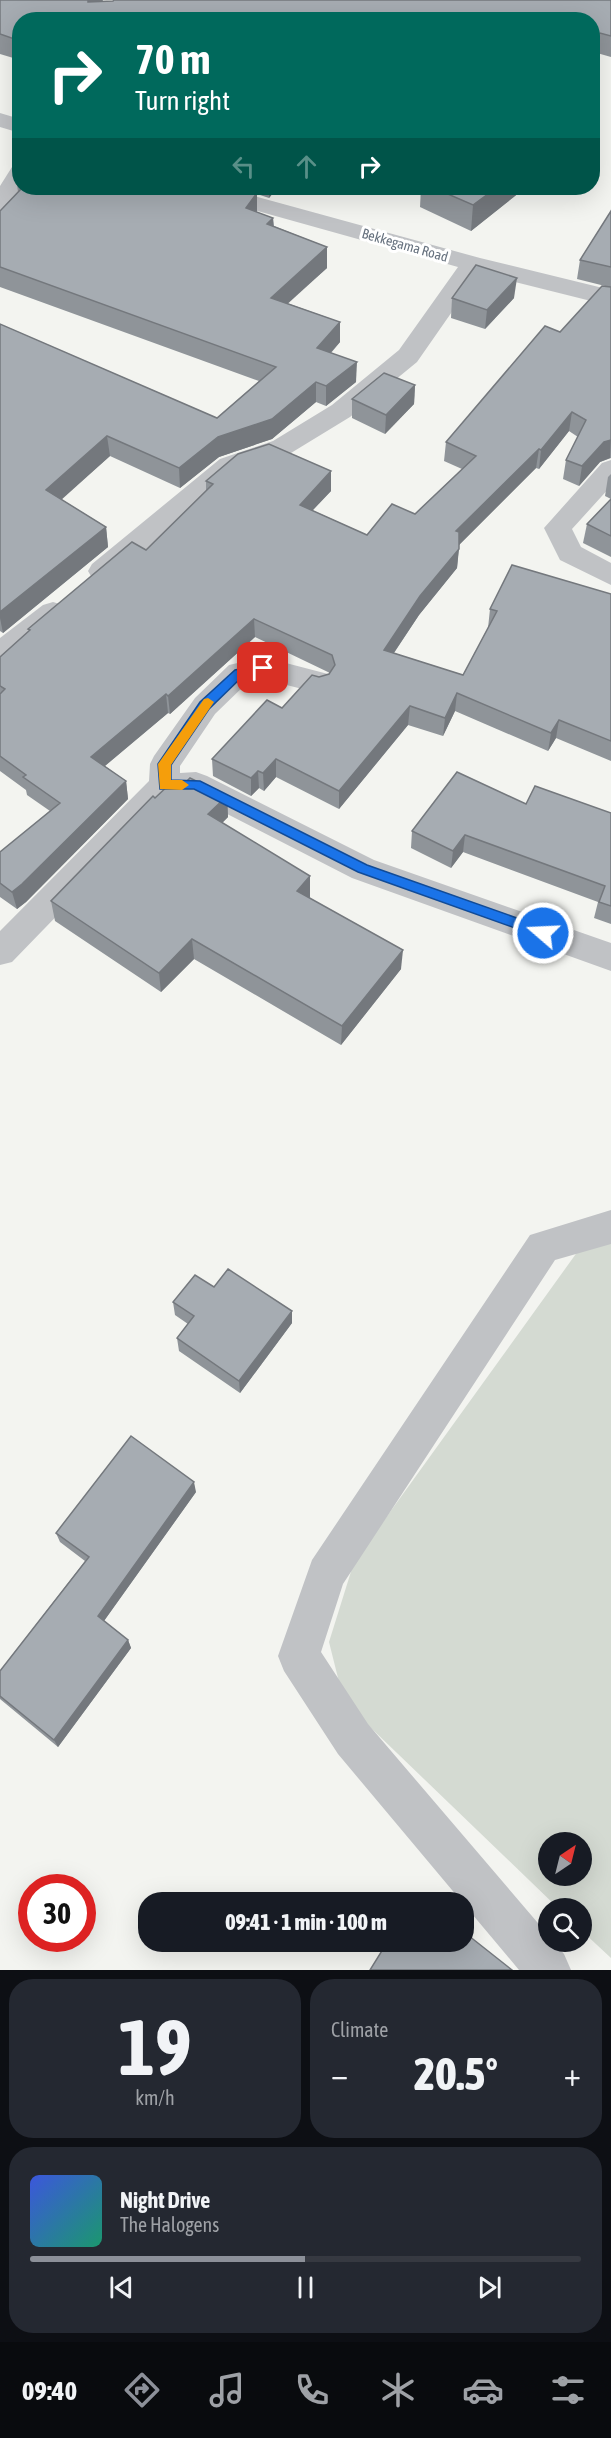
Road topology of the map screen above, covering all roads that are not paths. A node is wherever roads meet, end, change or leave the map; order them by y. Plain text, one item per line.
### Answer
1 (12, 186) edge
2 (226, 195) edge
3 (0, 206) edge
4 (473, 264) junction
5 (611, 298) edge
6 (611, 469) edge
7 (611, 575) edge
8 (0, 652) edge
9 (318, 682) edge
10 (164, 785) junction
11 (0, 952) edge
12 (611, 957) edge
13 (611, 1227) edge
14 (548, 1970) edge

1 - 3 street
2 - 4 street, Bekkegama Road
4 - 5 street, Bekkegama Road
4 - 8 street
6 - 7 street
9 - 10 street
10 - 11 street
10 - 12 street
13 - 14 street

